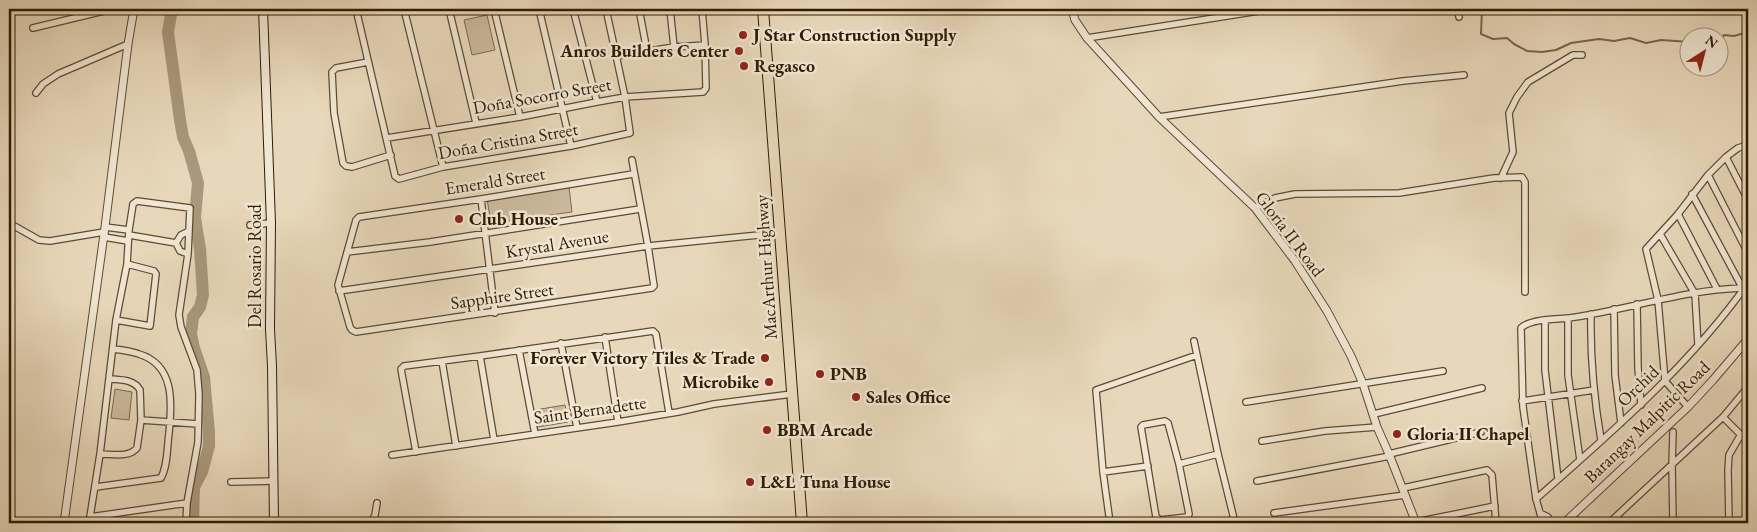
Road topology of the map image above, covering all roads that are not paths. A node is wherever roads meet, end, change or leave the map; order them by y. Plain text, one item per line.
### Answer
1 (112, 9) edge
2 (134, 9) edge
3 (262, 9) edge
4 (356, 9) edge
5 (404, 9) edge
6 (449, 9) edge
7 (494, 9) edge
8 (539, 9) edge
9 (573, 9) edge
10 (606, 9) edge
11 (639, 9) edge
12 (670, 9) edge
13 (702, 9) edge
14 (763, 9) edge
15 (1072, 9) edge
16 (1272, 9) edge
17 (1458, 9) edge
18 (1459, 17) dead end
19 (33, 28) dead end
20 (1086, 38) junction
21 (128, 44) junction
22 (706, 45) junction
23 (674, 47) junction
24 (646, 51) junction
25 (1582, 55) dead end
26 (617, 56) junction
27 (368, 62) junction
28 (1464, 75) dead end
29 (36, 94) dead end
30 (625, 98) junction
31 (597, 102) junction
32 (561, 108) junction
33 (520, 116) junction
34 (1159, 117) junction
35 (476, 122) junction
36 (433, 130) junction
37 (387, 138) junction
38 (571, 146) junction
39 (1748, 147) edge
40 (391, 155) junction
41 (1726, 157) junction
42 (632, 160) dead end
43 (443, 167) junction
44 (633, 174) junction
45 (1708, 175) junction
46 (1501, 178) junction
47 (1692, 194) junction
48 (481, 199) junction
49 (1748, 200) edge
50 (1255, 208) junction
51 (640, 209) junction
52 (1678, 214) junction
53 (9, 223) edge
54 (271, 223) junction
55 (250, 225) dead end
56 (189, 231) junction
57 (104, 232) junction
58 (485, 233) junction
59 (780, 233) junction
60 (1660, 234) junction
61 (128, 235) junction
62 (176, 243) junction
63 (648, 246) junction
64 (347, 252) junction
65 (1748, 253) edge
66 (188, 254) junction
67 (127, 264) junction
68 (490, 270) junction
69 (1748, 283) edge
70 (1717, 289) junction
71 (1743, 289) junction
72 (339, 291) junction
73 (1525, 292) dead end
74 (1695, 294) junction
75 (1658, 300) junction
76 (1637, 304) junction
77 (1614, 309) junction
78 (495, 313) junction
79 (1591, 314) junction
80 (1568, 318) junction
81 (116, 320) junction
82 (1546, 320) junction
83 (605, 337) junction
84 (1748, 339) edge
85 (1194, 341) dead end
86 (561, 343) junction
87 (1698, 345) junction
88 (113, 349) junction
89 (519, 350) junction
90 (1197, 355) junction
91 (480, 356) junction
92 (442, 361) junction
93 (1443, 371) dead end
94 (109, 379) junction
95 (1665, 382) junction
96 (1362, 384) junction
97 (1748, 387) edge
98 (1482, 388) dead end
99 (1594, 390) junction
100 (792, 394) junction
101 (1570, 394) junction
102 (1547, 396) junction
103 (1522, 401) junction
104 (1246, 402) dead end
105 (1641, 405) junction
106 (1688, 407) junction
107 (669, 413) junction
108 (1374, 414) junction
109 (1722, 417) junction
110 (142, 420) junction
111 (618, 422) junction
112 (170, 423) junction
113 (1621, 423) junction
114 (198, 424) junction
115 (1377, 427) junction
116 (577, 428) junction
117 (1481, 432) dead end
118 (1673, 432) dead end
119 (535, 434) junction
120 (1740, 436) junction
121 (494, 440) junction
122 (1601, 440) junction
123 (1262, 441) dead end
124 (1748, 442) edge
125 (456, 446) junction
126 (416, 452) junction
127 (100, 454) junction
128 (1218, 454) junction
129 (392, 455) dead end
130 (1390, 455) junction
131 (1580, 460) junction
132 (1179, 464) junction
133 (1672, 465) junction
134 (1148, 466) junction
135 (1102, 472) junction
136 (1558, 479) junction
137 (1257, 480) dead end
138 (274, 481) junction
139 (231, 482) dead end
140 (96, 487) junction
141 (1404, 491) junction
142 (1536, 499) junction
143 (187, 503) junction
144 (377, 503) dead end
145 (1495, 506) junction
146 (1274, 513) dead end
147 (1540, 513) junction
148 (9, 517) edge
149 (89, 520) edge
150 (1549, 522) edge
151 (14, 523) edge
152 (64, 523) edge
153 (186, 523) edge
154 (274, 523) edge
155 (371, 523) edge
156 (802, 523) edge
157 (1110, 523) edge
158 (1235, 523) edge
159 (1416, 523) edge
160 (1496, 523) edge
161 (1542, 523) edge
162 (1564, 523) edge
163 (1609, 523) edge
164 (1673, 523) edge
165 (1729, 523) edge

1 - 19 street
2 - 21 street
3 - 54 main road, Del Rosario Road
4 - 27 street
5 - 36 street
6 - 35 street
7 - 33 street
8 - 32 street
9 - 31 street
10 - 26 street
11 - 24 street
12 - 23 street
13 - 22 street
14 - 59 highway, MacArthur Highway
15 - 20 street, Gloria II Road
16 - 20 street
17 - 18 street
20 - 34 street, Gloria II Road
21 - 29 street
21 - 57 street
22 - 23 street
22 - 30 street, Doña Socorro Street
23 - 24 street
24 - 26 street
25 - 46 street
26 - 30 street
27 - 37 street
27 - 40 street
28 - 34 street
30 - 31 street, Doña Socorro Street
30 - 38 street, Doña Cristina Street
31 - 32 street, Doña Socorro Street
32 - 33 street, Doña Socorro Street
32 - 38 street
33 - 35 street, Doña Socorro Street
34 - 50 street, Gloria II Road
35 - 36 street, Doña Socorro Street
36 - 37 street, Doña Socorro Street
36 - 43 street
37 - 40 street
38 - 43 street, Doña Cristina Street
39 - 41 street
40 - 43 street, Doña Cristina Street
41 - 45 street
41 - 49 street
42 - 44 street
44 - 48 street, Emerald Street
44 - 51 street
45 - 47 street
45 - 65 street
46 - 50 street
46 - 73 street
47 - 52 street
47 - 71 street
48 - 58 street
48 - 64 street, Emerald Street
50 - 96 street, Gloria II Road
51 - 58 street
51 - 63 street
52 - 60 street
52 - 70 street
53 - 57 street
54 - 55 street
54 - 138 main road, Del Rosario Road
56 - 61 street
56 - 62 street
56 - 66 street
57 - 61 street
57 - 61 street
57 - 152 street
58 - 64 street
58 - 68 street
59 - 63 street, Krystal Avenue
59 - 100 highway, MacArthur Highway
60 - 74 street
60 - 75 street
61 - 62 street
61 - 67 street
62 - 66 street
63 - 68 street, Krystal Avenue
63 - 78 street, Sapphire Street
64 - 72 street
66 - 114 street
67 - 81 street
67 - 81 street
68 - 72 street, Krystal Avenue
68 - 78 street
69 - 71 street, Orchid
70 - 71 street
70 - 74 street
71 - 87 street, Orchid
72 - 78 street, Sapphire Street
74 - 75 street
74 - 87 street
75 - 76 street
75 - 95 street
76 - 77 street
76 - 105 street
77 - 79 street
77 - 113 street
79 - 80 street
79 - 99 street
80 - 82 street
80 - 101 street
81 - 88 street
82 - 102 street
82 - 103 street
83 - 86 street
83 - 107 street
83 - 111 street
84 - 106 street, Barangay Malpitic Road
85 - 90 street
86 - 89 street
86 - 116 street
87 - 95 street, Orchid
88 - 94 street
88 - 112 street
89 - 91 street
89 - 119 street
90 - 128 street
90 - 135 street
91 - 92 street
91 - 121 street
92 - 125 street
92 - 126 street
93 - 96 street
94 - 110 street
94 - 127 street
95 - 105 street, Orchid
95 - 106 street
96 - 104 street
96 - 108 street, Gloria II Road
97 - 109 street
98 - 108 street
99 - 101 street
99 - 122 street
100 - 107 street, Saint Bernadette
100 - 156 highway, MacArthur Highway
101 - 102 street
101 - 131 street
102 - 103 street
102 - 136 street
103 - 142 street
105 - 113 street, Orchid
106 - 162 street, Barangay Malpitic Road
107 - 111 street, Saint Bernadette
108 - 115 street, Gloria II Road
109 - 120 street
109 - 133 street
110 - 112 street
110 - 127 street
111 - 116 street, Saint Bernadette
112 - 114 street
112 - 140 street
113 - 122 street, Orchid
114 - 143 street
115 - 123 street
115 - 130 street, Gloria II Road
116 - 119 street, Saint Bernadette
117 - 130 street
118 - 133 street
119 - 121 street, Saint Bernadette
120 - 124 street
120 - 165 street
121 - 125 street, Saint Bernadette
122 - 131 street, Orchid
125 - 126 street, Saint Bernadette
126 - 129 street, Saint Bernadette
127 - 140 street
128 - 132 street
128 - 158 street
130 - 137 street
130 - 141 street, Gloria II Road
131 - 136 street, Orchid
132 - 134 street
132 - 134 street
133 - 163 street
133 - 164 street
134 - 135 street
135 - 157 street
136 - 142 street, Orchid
138 - 139 street
138 - 154 main road, Del Rosario Road
140 - 149 street
141 - 145 street
141 - 146 street
141 - 159 street, Gloria II Road
142 - 147 street
143 - 149 street
143 - 153 street
144 - 155 street
145 - 159 street
145 - 160 street
147 - 150 street
147 - 161 street
148 - 151 street

